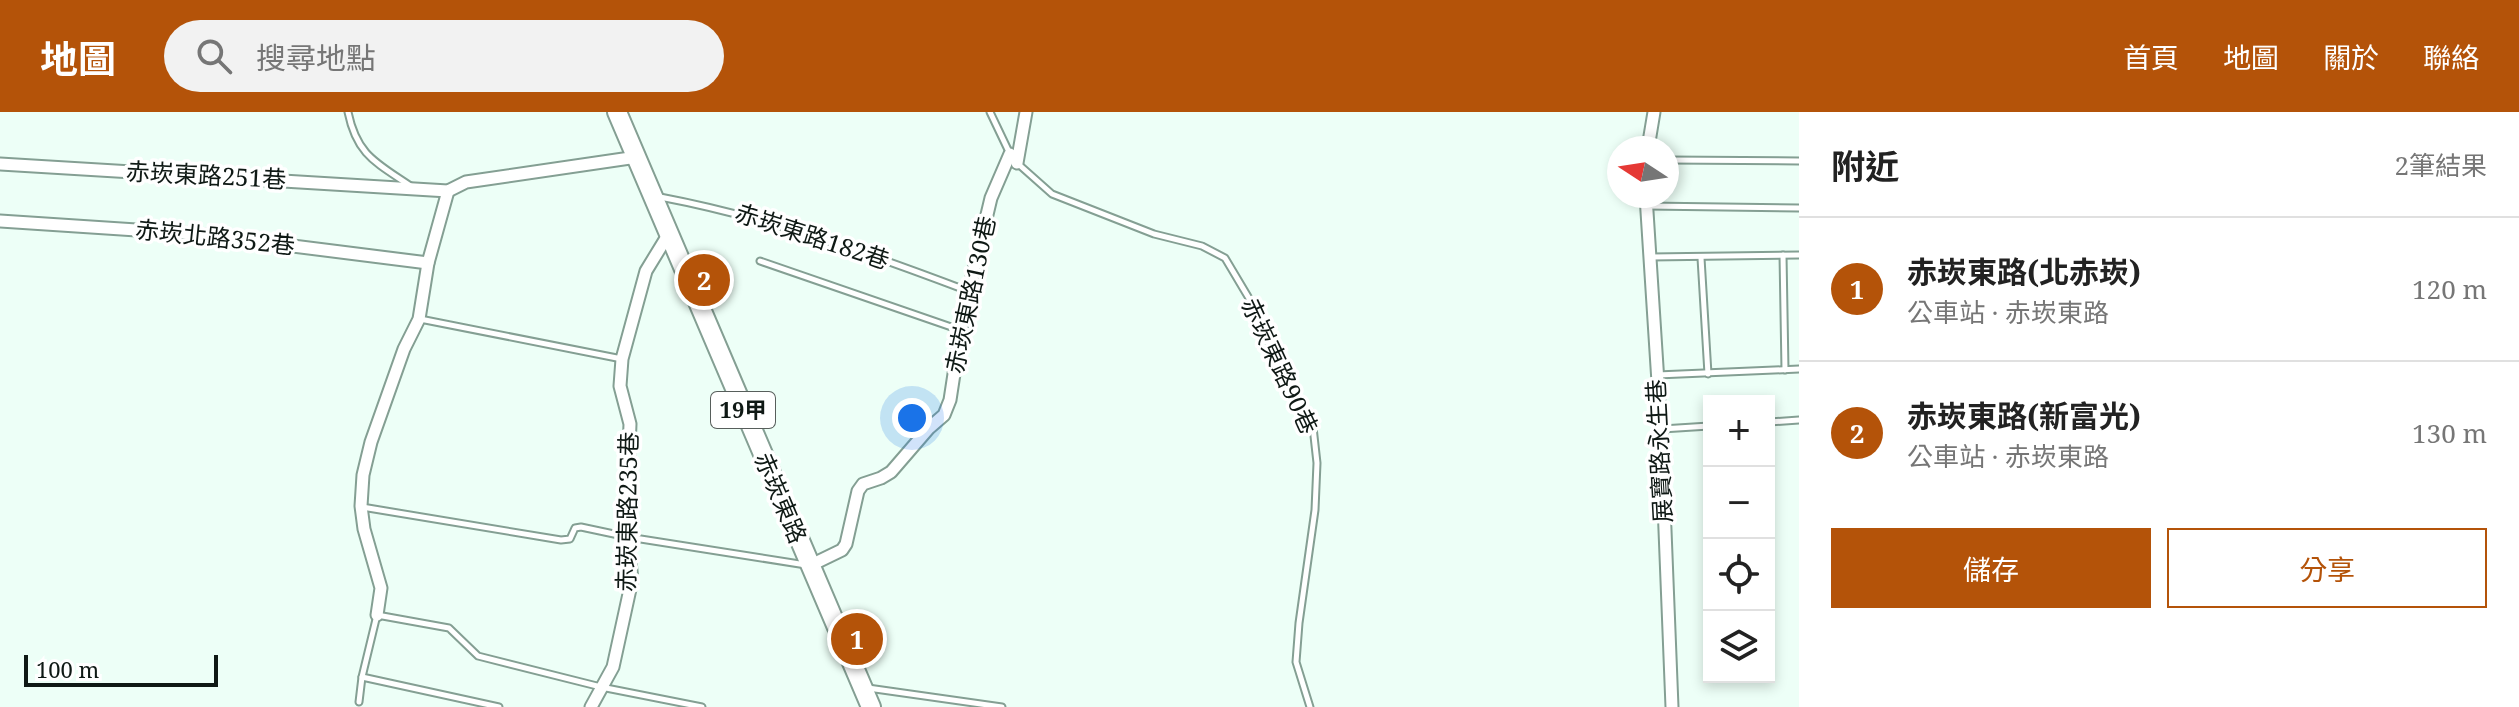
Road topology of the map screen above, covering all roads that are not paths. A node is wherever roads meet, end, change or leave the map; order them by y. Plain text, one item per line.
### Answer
1 (348, 112) edge
2 (617, 112) edge
3 (990, 112) edge
4 (1026, 112) edge
5 (1654, 112) edge
6 (1650, 136) edge
7 (637, 157) junction
8 (1014, 158) junction
9 (1679, 160) edge
10 (1799, 161) edge
11 (0, 164) edge
12 (412, 187) junction
13 (448, 191) junction
14 (653, 196) junction
15 (1679, 203) edge
16 (1646, 208) edge
17 (1799, 208) edge
18 (0, 221) edge
19 (668, 235) junction
20 (1783, 255) junction
21 (1799, 255) edge
22 (1650, 257) junction
23 (1701, 258) junction
24 (760, 261) dead end
25 (428, 263) junction
26 (969, 292) junction
27 (419, 319) junction
28 (961, 331) junction
29 (622, 359) junction
30 (1799, 369) edge
31 (1785, 370) junction
32 (1708, 374) junction
33 (1656, 375) junction
34 (1799, 420) edge
35 (1775, 422) edge
36 (1703, 426) edge
37 (1661, 429) junction
38 (361, 506) junction
39 (628, 537) junction
40 (809, 566) junction
41 (377, 615) junction
42 (362, 677) junction
43 (601, 687) junction
44 (862, 687) junction
45 (359, 702) dead end
46 (499, 707) edge
47 (591, 707) edge
48 (702, 707) edge
49 (871, 707) edge
50 (1002, 707) edge
51 (1310, 707) edge
52 (1672, 707) edge

1 - 12 lane, 赤崁東路251巷
2 - 7 main road, 赤崁東路 / 19甲
3 - 8 lane
4 - 8 street, 赤崁東路130巷
5 - 6 street
7 - 13 street, 赤崁東路251巷
7 - 14 main road, 赤崁東路 / 19甲
8 - 26 street, 赤崁東路130巷
8 - 51 lane, 赤崁東路90巷
9 - 10 lane
11 - 12 street, 赤崁東路251巷
12 - 13 street, 赤崁東路251巷
13 - 25 street
14 - 19 main road, 赤崁東路 / 19甲
14 - 26 lane, 赤崁東路182巷
15 - 17 lane
16 - 22 street, 展寶路永生巷
18 - 25 street, 赤崁北路352巷
19 - 29 street, 赤崁東路235巷
19 - 40 main road, 赤崁東路 / 19甲
20 - 21 lane
20 - 23 lane
20 - 31 lane
22 - 23 lane
22 - 33 street, 展寶路永生巷
23 - 32 lane
24 - 28 lane, 赤崁東路182巷
25 - 27 street
26 - 28 street, 赤崁東路130巷
27 - 29 lane
27 - 38 street
28 - 40 street, 赤崁東路130巷
29 - 39 street, 赤崁東路235巷
30 - 31 lane
31 - 32 lane
32 - 33 lane
33 - 37 street, 展寶路永生巷
34 - 35 lane
36 - 37 lane
37 - 52 street, 展寶路永生巷
38 - 39 lane
38 - 41 street
39 - 40 lane
39 - 43 street, 赤崁東路235巷
40 - 44 main road, 赤崁東路 / 19甲
41 - 42 lane
41 - 43 lane
42 - 45 lane
42 - 46 lane
43 - 47 street, 赤崁東路235巷
43 - 48 lane
44 - 49 main road, 赤崁東路 / 19甲
44 - 50 lane

